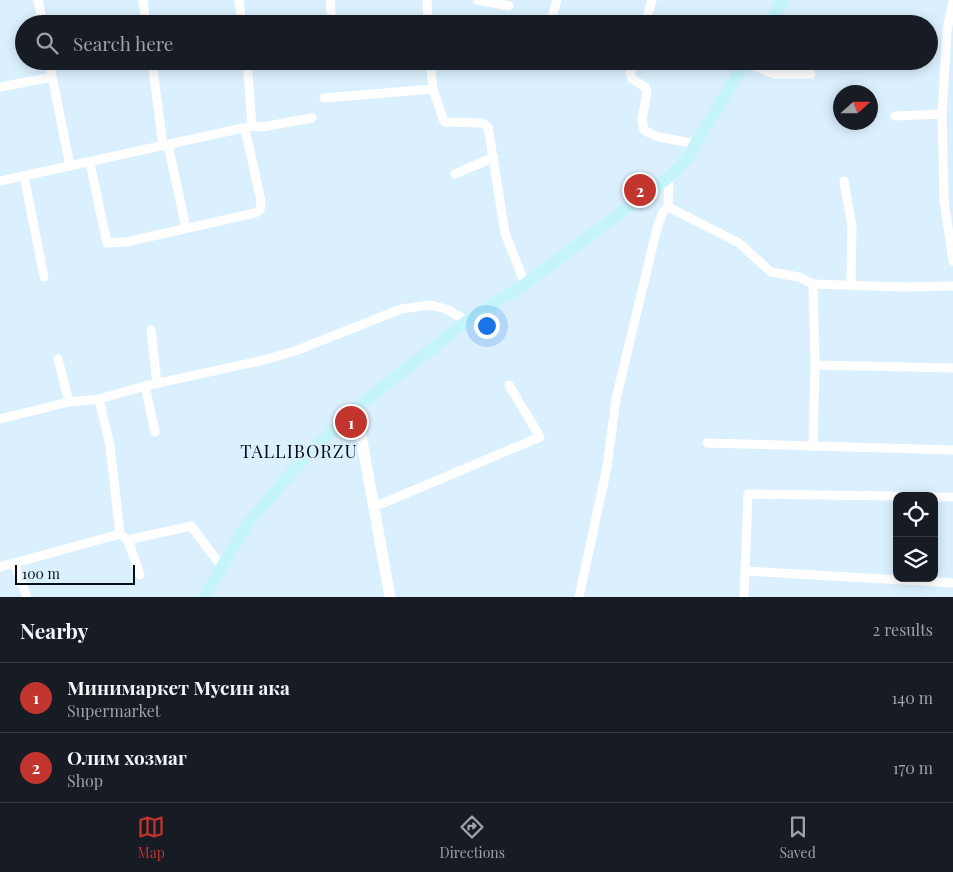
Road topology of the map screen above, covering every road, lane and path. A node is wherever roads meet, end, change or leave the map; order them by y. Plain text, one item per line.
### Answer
1 (38, 0) edge
2 (143, 0) edge
3 (239, 0) edge
4 (330, 0) edge
5 (427, 0) edge
6 (476, 0) edge
7 (557, 0) edge
8 (652, 0) edge
9 (783, 0) edge
10 (953, 2) edge
11 (509, 6) dead end
12 (40, 15) edge
13 (145, 15) edge
14 (241, 15) edge
15 (331, 15) edge
16 (428, 15) edge
17 (553, 15) edge
18 (648, 15) edge
19 (774, 15) edge
20 (51, 70) edge
21 (153, 70) edge
22 (247, 70) edge
23 (431, 70) edge
24 (631, 70) edge
25 (741, 70) edge
26 (765, 70) edge
27 (811, 74) dead end
28 (52, 77) junction
29 (0, 87) edge
30 (433, 89) junction
31 (324, 98) dead end
32 (942, 114) junction
33 (895, 116) dead end
34 (312, 118) dead end
35 (248, 128) junction
36 (695, 144) junction
37 (166, 146) junction
38 (494, 157) junction
39 (90, 163) junction
40 (70, 166) junction
41 (455, 174) dead end
42 (24, 176) junction
43 (670, 177) junction
44 (0, 181) edge
45 (844, 181) dead end
46 (668, 206) junction
47 (186, 228) junction
48 (953, 261) edge
49 (44, 277) dead end
50 (525, 284) junction
51 (813, 284) junction
52 (851, 284) junction
53 (953, 286) edge
54 (467, 321) junction
55 (151, 330) dead end
56 (58, 359) dead end
57 (815, 365) junction
58 (953, 368) edge
59 (158, 384) junction
60 (509, 385) dead end
61 (145, 386) junction
62 (99, 399) junction
63 (69, 402) junction
64 (356, 408) junction
65 (0, 419) edge
66 (154, 432) dead end
67 (707, 443) dead end
68 (813, 447) junction
69 (953, 450) edge
70 (893, 496) edge
71 (938, 497) edge
72 (953, 497) edge
73 (374, 508) junction
74 (120, 534) junction
75 (128, 540) junction
76 (14, 563) junction
77 (0, 567) edge
78 (222, 567) junction
79 (745, 571) junction
80 (140, 575) dead end
81 (953, 583) edge
82 (26, 597) edge
83 (204, 597) edge
84 (390, 597) edge
85 (579, 597) edge
86 (744, 597) edge

1 - 12 street
2 - 13 street
3 - 14 street
4 - 15 street
5 - 16 street
6 - 11 street
7 - 17 street
8 - 18 street
9 - 19 main road
10 - 32 street
20 - 28 street
21 - 37 street
22 - 35 street
23 - 30 street
24 - 36 street
25 - 36 main road
26 - 27 street
28 - 29 street
28 - 40 street
30 - 31 street
30 - 38 street
32 - 33 street
32 - 48 street
34 - 35 street
35 - 37 street
35 - 47 street
36 - 43 main road
37 - 39 street
37 - 47 street
38 - 41 street
38 - 50 street
39 - 40 street
39 - 47 street
40 - 42 street
42 - 44 street
42 - 49 street
43 - 46 street
43 - 50 main road
45 - 52 street
46 - 51 street
46 - 85 street
50 - 54 main road
51 - 52 street
51 - 57 street
52 - 53 street
54 - 59 street
54 - 64 main road
55 - 59 street
56 - 63 street
57 - 58 street
57 - 68 street
59 - 61 street
60 - 73 street
61 - 62 street
61 - 66 street
62 - 63 street
62 - 74 street
63 - 65 street
64 - 73 street
64 - 78 main road
67 - 68 street
68 - 69 street
70 - 79 street
71 - 72 street
73 - 84 street
74 - 75 street
74 - 76 street
75 - 78 street
75 - 80 street
76 - 77 street
76 - 82 street
78 - 83 main road
79 - 81 street
79 - 86 street

